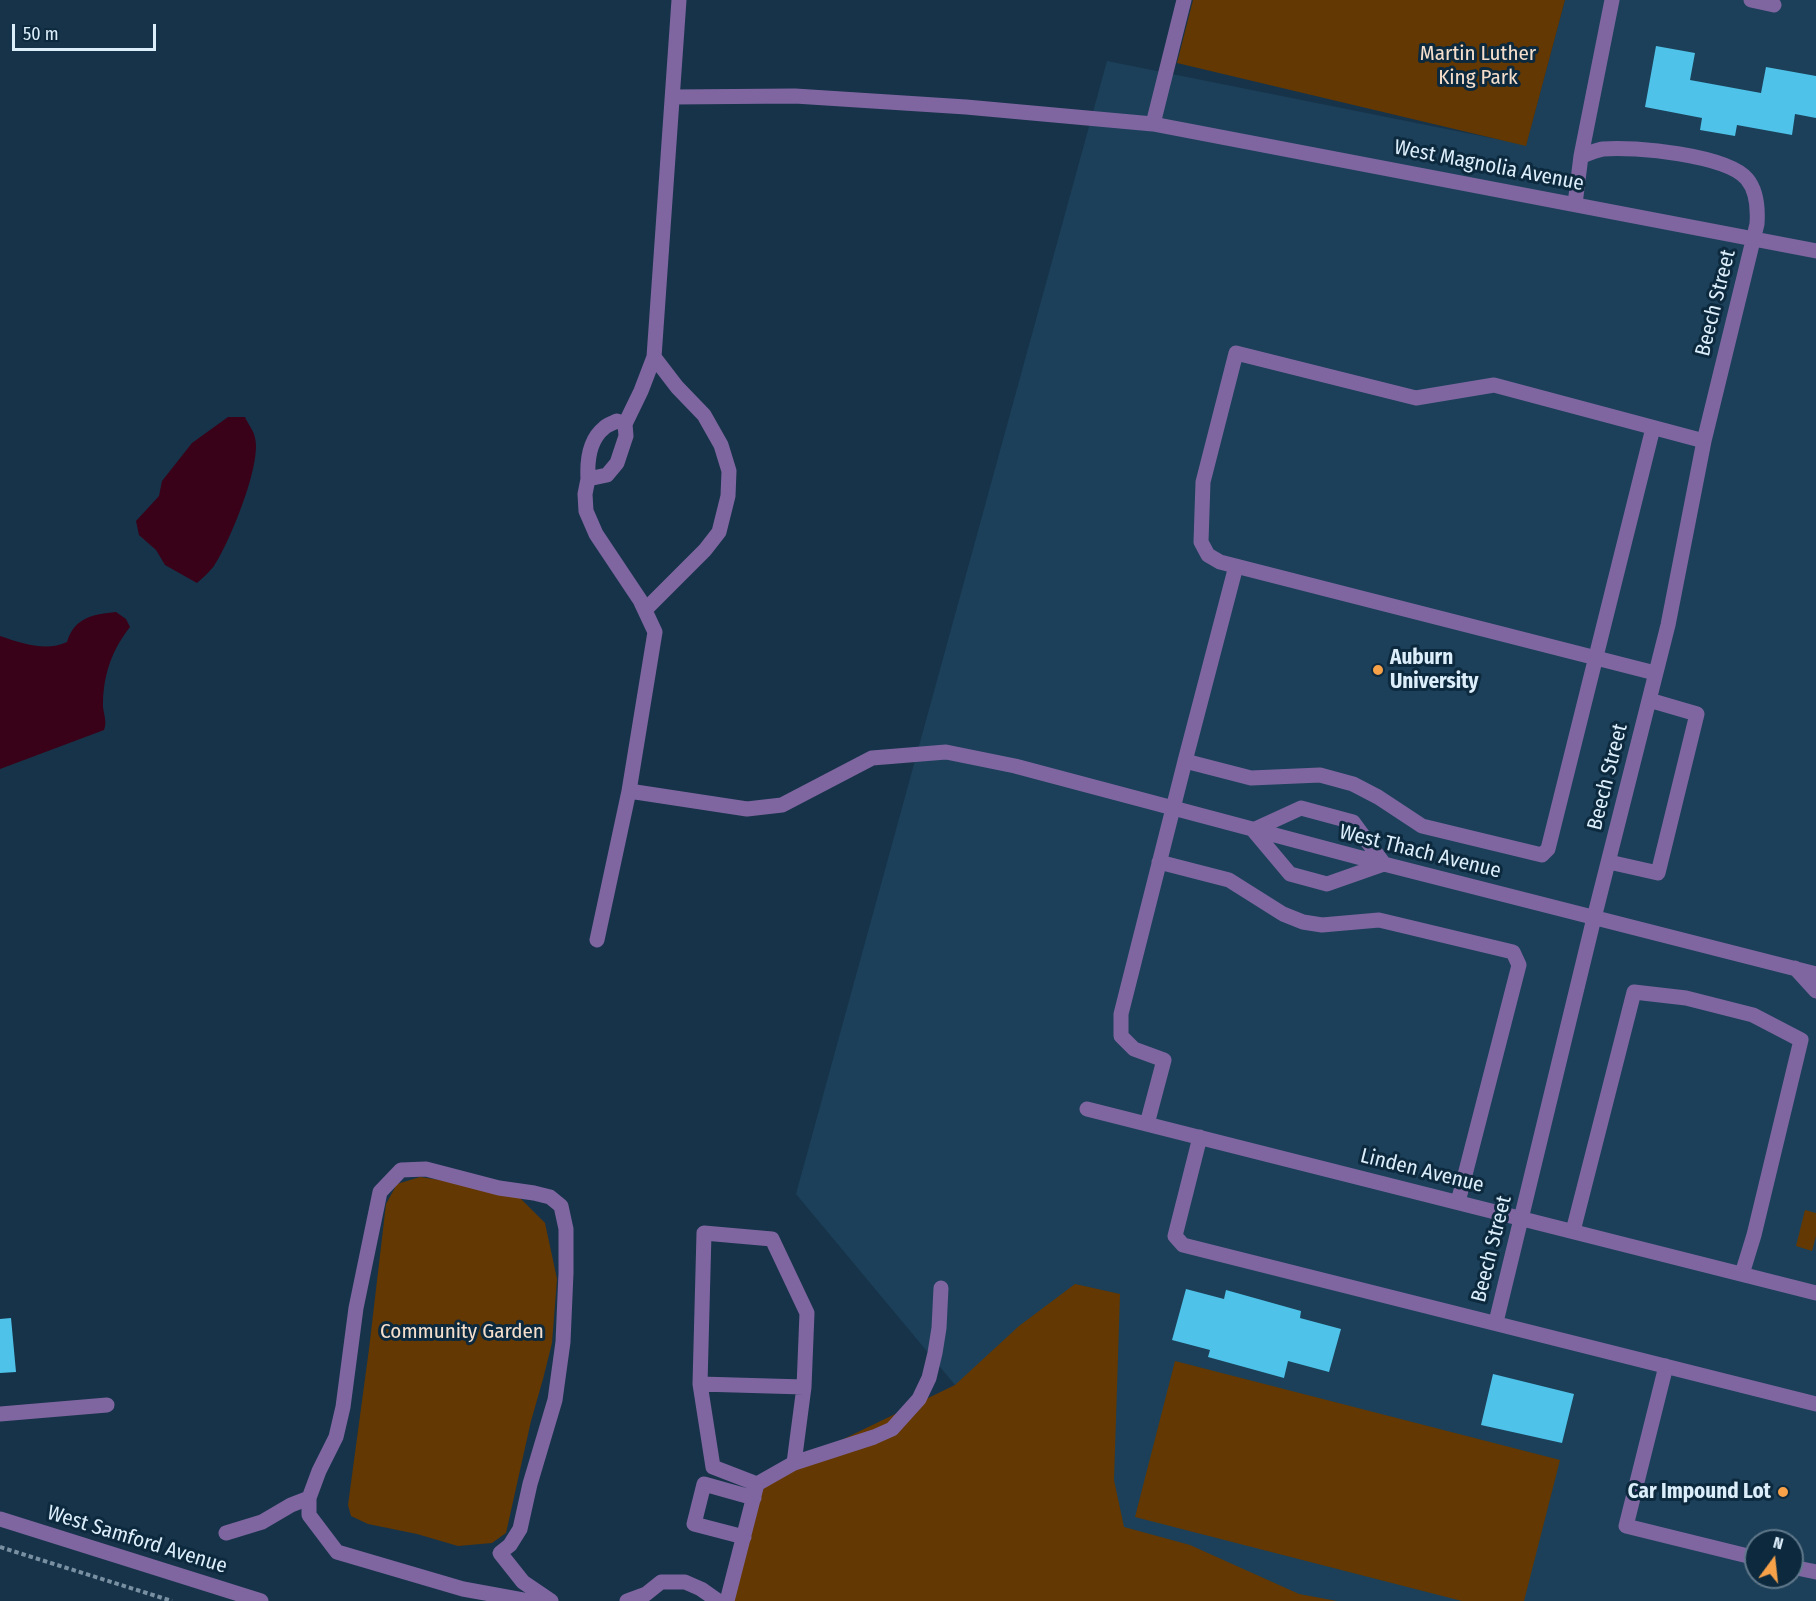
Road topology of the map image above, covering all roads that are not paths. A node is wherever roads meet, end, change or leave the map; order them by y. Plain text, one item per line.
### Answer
1 (680, 0) edge
2 (1184, 0) edge
3 (1612, 0) edge
4 (1751, 0) edge
5 (1774, 5) dead end
6 (673, 97) junction
7 (1153, 123) junction
8 (1581, 156) junction
9 (1575, 204) junction
10 (1753, 239) junction
11 (1816, 251) edge
12 (654, 357) junction
13 (625, 424) junction
14 (1653, 428) junction
15 (1704, 441) junction
16 (588, 479) junction
17 (1236, 566) junction
18 (645, 610) junction
19 (1594, 658) junction
20 (1655, 673) junction
21 (1649, 700) junction
22 (1185, 761) junction
23 (630, 791) junction
24 (1172, 808) junction
25 (1253, 830) junction
26 (1159, 862) junction
27 (1609, 862) junction
28 (1384, 864) junction
29 (1594, 918) junction
30 (597, 940) dead end
31 (1796, 968) junction
32 (1816, 974) edge
33 (1816, 991) edge
34 (1088, 1109) dead end
35 (1147, 1124) junction
36 (1200, 1137) junction
37 (1458, 1202) junction
38 (1522, 1218) junction
39 (1573, 1231) junction
40 (1742, 1274) junction
41 (941, 1288) dead end
42 (1816, 1293) edge
43 (1496, 1322) junction
44 (1666, 1365) junction
45 (700, 1384) junction
46 (804, 1387) junction
47 (1816, 1404) edge
48 (106, 1405) dead end
49 (0, 1414) edge
50 (794, 1463) junction
51 (755, 1491) junction
52 (309, 1498) junction
53 (0, 1519) edge
54 (226, 1533) dead end
55 (744, 1537) junction
56 (1744, 1555) edge
57 (261, 1601) edge
58 (538, 1601) edge
59 (551, 1601) edge
60 (627, 1601) edge
61 (718, 1601) edge
62 (727, 1601) edge

1 - 6 street
2 - 7 street
3 - 8 street
4 - 5 street
6 - 7 street, West Magnolia Avenue
6 - 12 street
7 - 9 street, West Magnolia Avenue
8 - 9 street
8 - 10 street, Beech Street
9 - 10 street, West Magnolia Avenue
10 - 11 street, West Magnolia Avenue
10 - 15 street, Beech Street
12 - 13 street
12 - 18 street
13 - 16 street
13 - 16 street
14 - 15 street
14 - 17 street
14 - 19 street
15 - 20 street, Beech Street
16 - 18 street
17 - 19 street
17 - 22 street
18 - 23 street
19 - 20 street
19 - 22 street
20 - 21 street, Beech Street
21 - 27 street, Beech Street
21 - 27 street
22 - 24 street
23 - 24 street, West Thach Avenue
23 - 30 street
24 - 25 street, West Thach Avenue
24 - 26 street
25 - 28 street, West Thach Avenue
25 - 28 street
25 - 28 street
26 - 35 street
26 - 37 street
27 - 29 street, Beech Street
28 - 29 street, West Thach Avenue
29 - 31 street, West Thach Avenue
29 - 38 street, Beech Street
31 - 32 street, West Thach Avenue
31 - 33 street
34 - 35 street, Linden Avenue
35 - 36 street, Linden Avenue
36 - 37 street, Linden Avenue
36 - 43 street
37 - 38 street, Linden Avenue
38 - 39 street, Linden Avenue
38 - 43 street, Beech Street
39 - 40 street, Linden Avenue
39 - 40 street
40 - 42 street, Linden Avenue
41 - 50 street
43 - 44 street
44 - 47 street
44 - 56 street
45 - 46 street
45 - 46 street
45 - 51 street
46 - 50 street
48 - 49 street
50 - 51 street
51 - 55 street
51 - 55 street
52 - 54 street
52 - 58 street
52 - 59 street
53 - 57 street, West Samford Avenue
55 - 62 street
60 - 61 street

